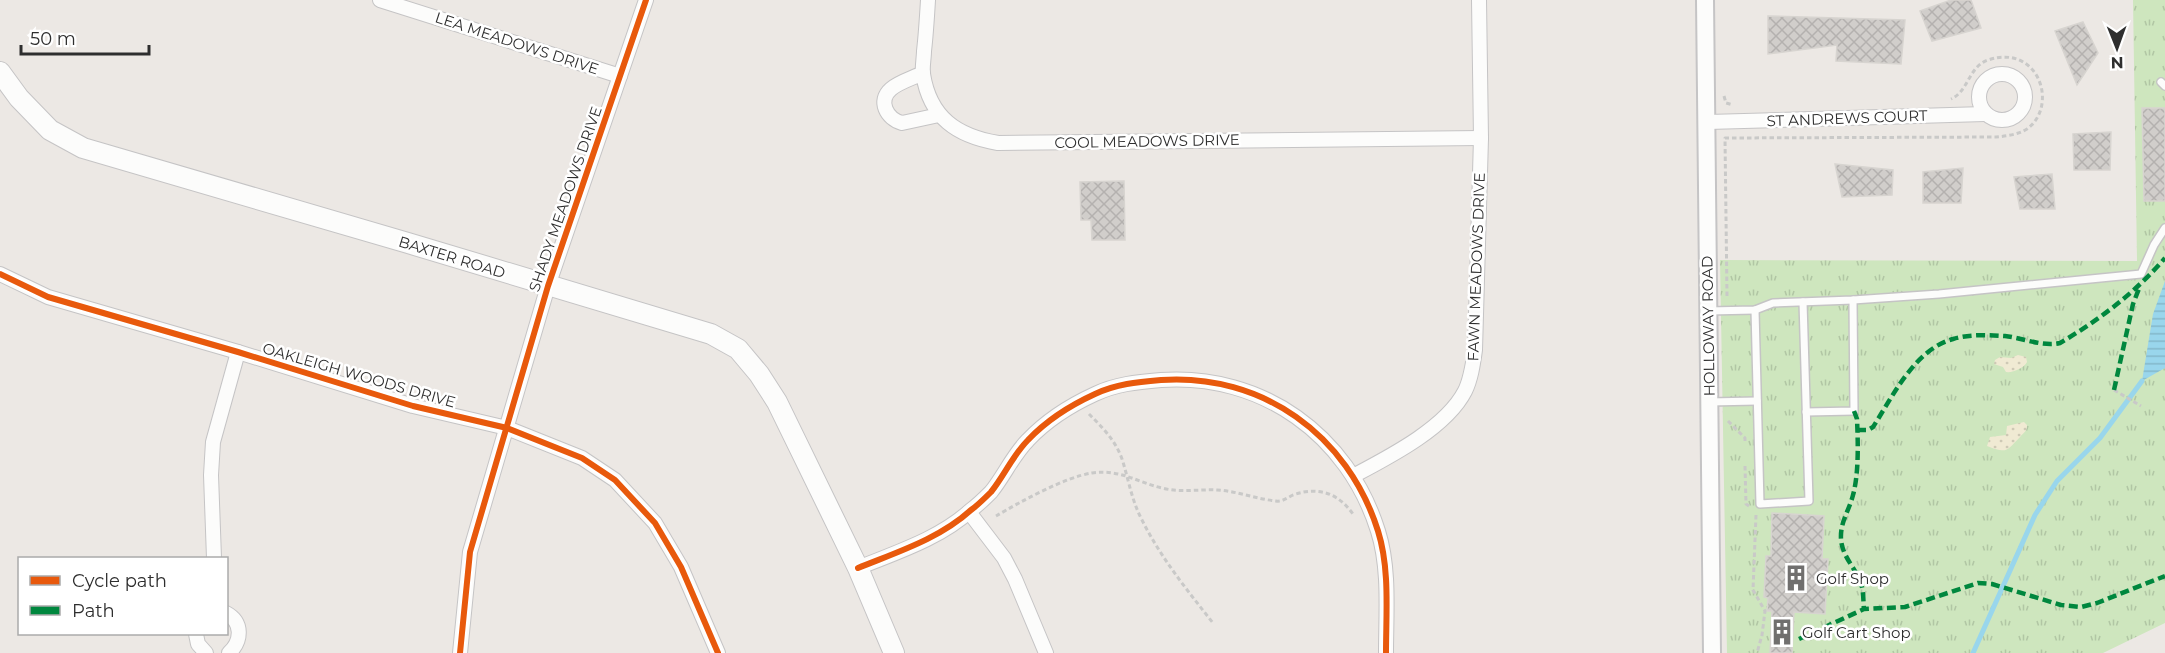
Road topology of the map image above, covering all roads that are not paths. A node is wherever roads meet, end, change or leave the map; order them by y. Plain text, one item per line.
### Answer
1 (380, 0) edge
2 (646, 0) edge
3 (928, 0) edge
4 (1479, 0) edge
5 (1705, 0) edge
6 (0, 72) edge
7 (923, 73) junction
8 (620, 76) junction
9 (1985, 114) dead end
10 (939, 115) junction
11 (1708, 122) junction
12 (1481, 138) junction
13 (2165, 228) edge
14 (0, 274) edge
15 (548, 286) junction
16 (1853, 300) junction
17 (1803, 302) junction
18 (1755, 310) junction
19 (1708, 311) junction
20 (238, 351) junction
21 (1757, 401) junction
22 (1709, 402) junction
23 (1806, 412) junction
24 (507, 428) junction
25 (1353, 476) junction
26 (969, 512) junction
27 (214, 557) edge
28 (858, 568) junction
29 (228, 615) edge
30 (196, 635) edge
31 (206, 653) edge
32 (229, 653) edge
33 (460, 653) edge
34 (718, 653) edge
35 (894, 653) edge
36 (1046, 653) edge
37 (1386, 653) edge
38 (1712, 653) edge

1 - 8 street, LEA MEADOWS DRIVE
2 - 8 street, SHADY MEADOWS DRIVE
3 - 7 street, COOL MEADOWS DRIVE
4 - 12 street, FAWN MEADOWS DRIVE
5 - 11 street, HOLLOWAY ROAD
6 - 15 main road, BAXTER ROAD
7 - 10 street, COOL MEADOWS DRIVE
7 - 10 street
8 - 15 street, SHADY MEADOWS DRIVE
9 - 11 street, ST ANDREWS COURT
10 - 12 street, COOL MEADOWS DRIVE
11 - 19 street, HOLLOWAY ROAD
12 - 25 street, FAWN MEADOWS DRIVE
13 - 16 lane
14 - 20 street, OAKLEIGH WOODS DRIVE
15 - 24 street, SHADY MEADOWS DRIVE
15 - 28 main road, BAXTER ROAD
16 - 17 lane
16 - 23 lane
17 - 18 lane
17 - 23 lane
18 - 19 lane
18 - 21 lane
19 - 22 street, HOLLOWAY ROAD
20 - 24 street, OAKLEIGH WOODS DRIVE
20 - 27 street
21 - 22 lane
21 - 23 lane
22 - 38 street, HOLLOWAY ROAD
24 - 33 street, SHADY MEADOWS DRIVE
24 - 34 street, OAKLEIGH WOODS DRIVE
25 - 26 street
25 - 37 street
26 - 28 street
26 - 36 street
28 - 35 main road, BAXTER ROAD
29 - 32 street
30 - 31 street

